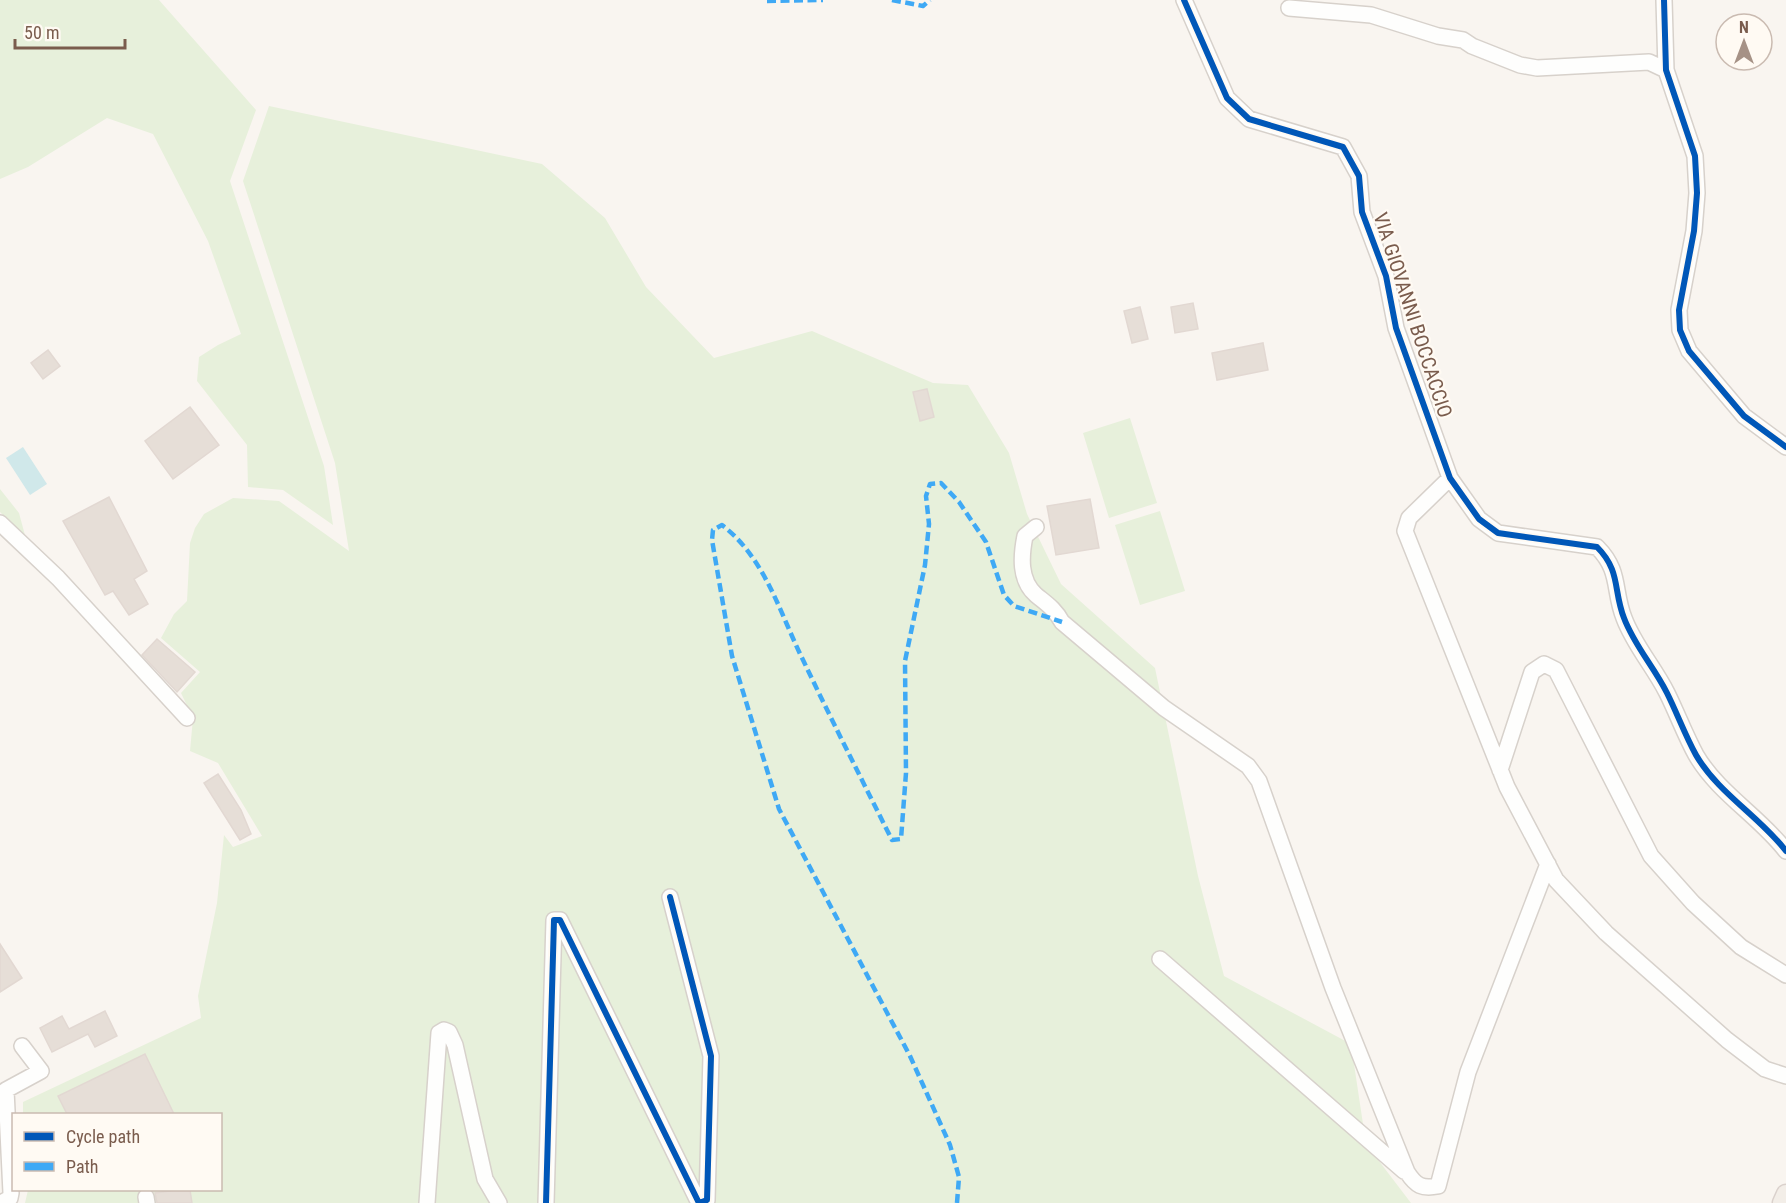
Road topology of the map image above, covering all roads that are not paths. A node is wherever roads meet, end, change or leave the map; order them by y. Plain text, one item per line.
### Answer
1 (1184, 0) edge
2 (1664, 0) edge
3 (1289, 8) dead end
4 (1666, 70) junction
5 (1786, 447) edge
6 (1450, 478) junction
7 (0, 523) edge
8 (1036, 527) dead end
9 (187, 718) dead end
10 (1500, 770) junction
11 (1786, 851) edge
12 (1548, 864) junction
13 (670, 897) dead end
14 (1160, 959) dead end
15 (1786, 975) edge
16 (22, 1046) dead end
17 (1786, 1076) edge
18 (1407, 1172) junction
19 (1786, 1194) edge
20 (1, 1203) edge
21 (427, 1203) edge
22 (499, 1203) edge
23 (546, 1203) edge
24 (1782, 1203) edge

1 - 6 street, VIA GIOVANNI BOCCACCIO
2 - 4 street
3 - 4 street
4 - 5 street
6 - 10 street
6 - 11 street, VIA GIOVANNI BOCCACCIO
7 - 9 street
8 - 18 street
10 - 12 street
10 - 15 street
12 - 17 street
12 - 18 street
13 - 23 street
14 - 18 street
16 - 20 street
19 - 24 main road
21 - 22 street

